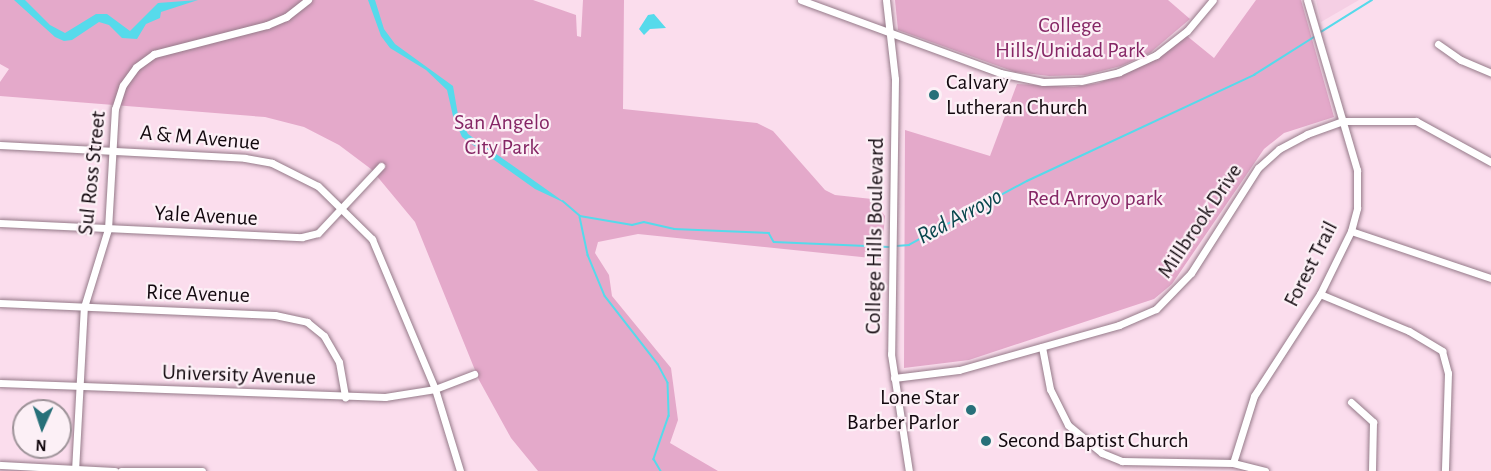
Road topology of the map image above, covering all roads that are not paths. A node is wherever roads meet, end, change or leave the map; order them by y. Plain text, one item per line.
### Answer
1 (308, 0) edge
2 (801, 0) edge
3 (886, 0) edge
4 (1213, 0) edge
5 (1307, 0) edge
6 (891, 34) junction
7 (1438, 44) dead end
8 (1491, 73) edge
9 (1342, 121) junction
10 (0, 145) edge
11 (114, 150) junction
12 (1491, 162) edge
13 (381, 166) dead end
14 (345, 207) junction
15 (0, 223) edge
16 (108, 229) junction
17 (1351, 231) junction
18 (1491, 278) edge
19 (1320, 294) junction
20 (0, 303) edge
21 (84, 307) junction
22 (1042, 347) junction
23 (474, 374) dead end
24 (894, 378) junction
25 (0, 383) edge
26 (78, 387) junction
27 (435, 389) junction
28 (345, 397) junction
29 (1351, 402) dead end
30 (1233, 463) junction
31 (0, 465) edge
32 (75, 470) edge
33 (116, 471) edge
34 (121, 471) edge
35 (202, 471) edge
36 (460, 471) edge
37 (909, 471) edge
38 (1265, 471) edge
39 (1372, 471) edge
40 (1445, 471) edge

1 - 11 street, Sul Ross Street
2 - 6 street
3 - 6 street, College Hills Boulevard
4 - 6 street
5 - 9 street, Forest Trail
6 - 24 street, College Hills Boulevard
7 - 8 street
9 - 12 street, Millbrook Drive
9 - 17 street, Forest Trail
9 - 22 street, Millbrook Drive
10 - 11 street, A & M Avenue
11 - 14 street, A & M Avenue
11 - 16 street, Sul Ross Street
13 - 14 street, Yale Avenue
14 - 16 street, Yale Avenue
14 - 27 street, A & M Avenue
15 - 16 street, Yale Avenue
16 - 21 street, Sul Ross Street
17 - 18 street
17 - 19 street, Forest Trail
19 - 30 street, Forest Trail
19 - 40 street
20 - 21 street, Rice Avenue
21 - 26 street, Sul Ross Street
21 - 28 street, Rice Avenue
22 - 24 street, Millbrook Drive
22 - 30 street
23 - 27 street, University Avenue
24 - 37 street, College Hills Boulevard
25 - 26 street, University Avenue
26 - 28 street, University Avenue
26 - 32 street, Sul Ross Street
27 - 28 street, University Avenue
27 - 36 street, A & M Avenue
29 - 39 street
30 - 38 street
31 - 32 street
32 - 33 street
34 - 35 street

